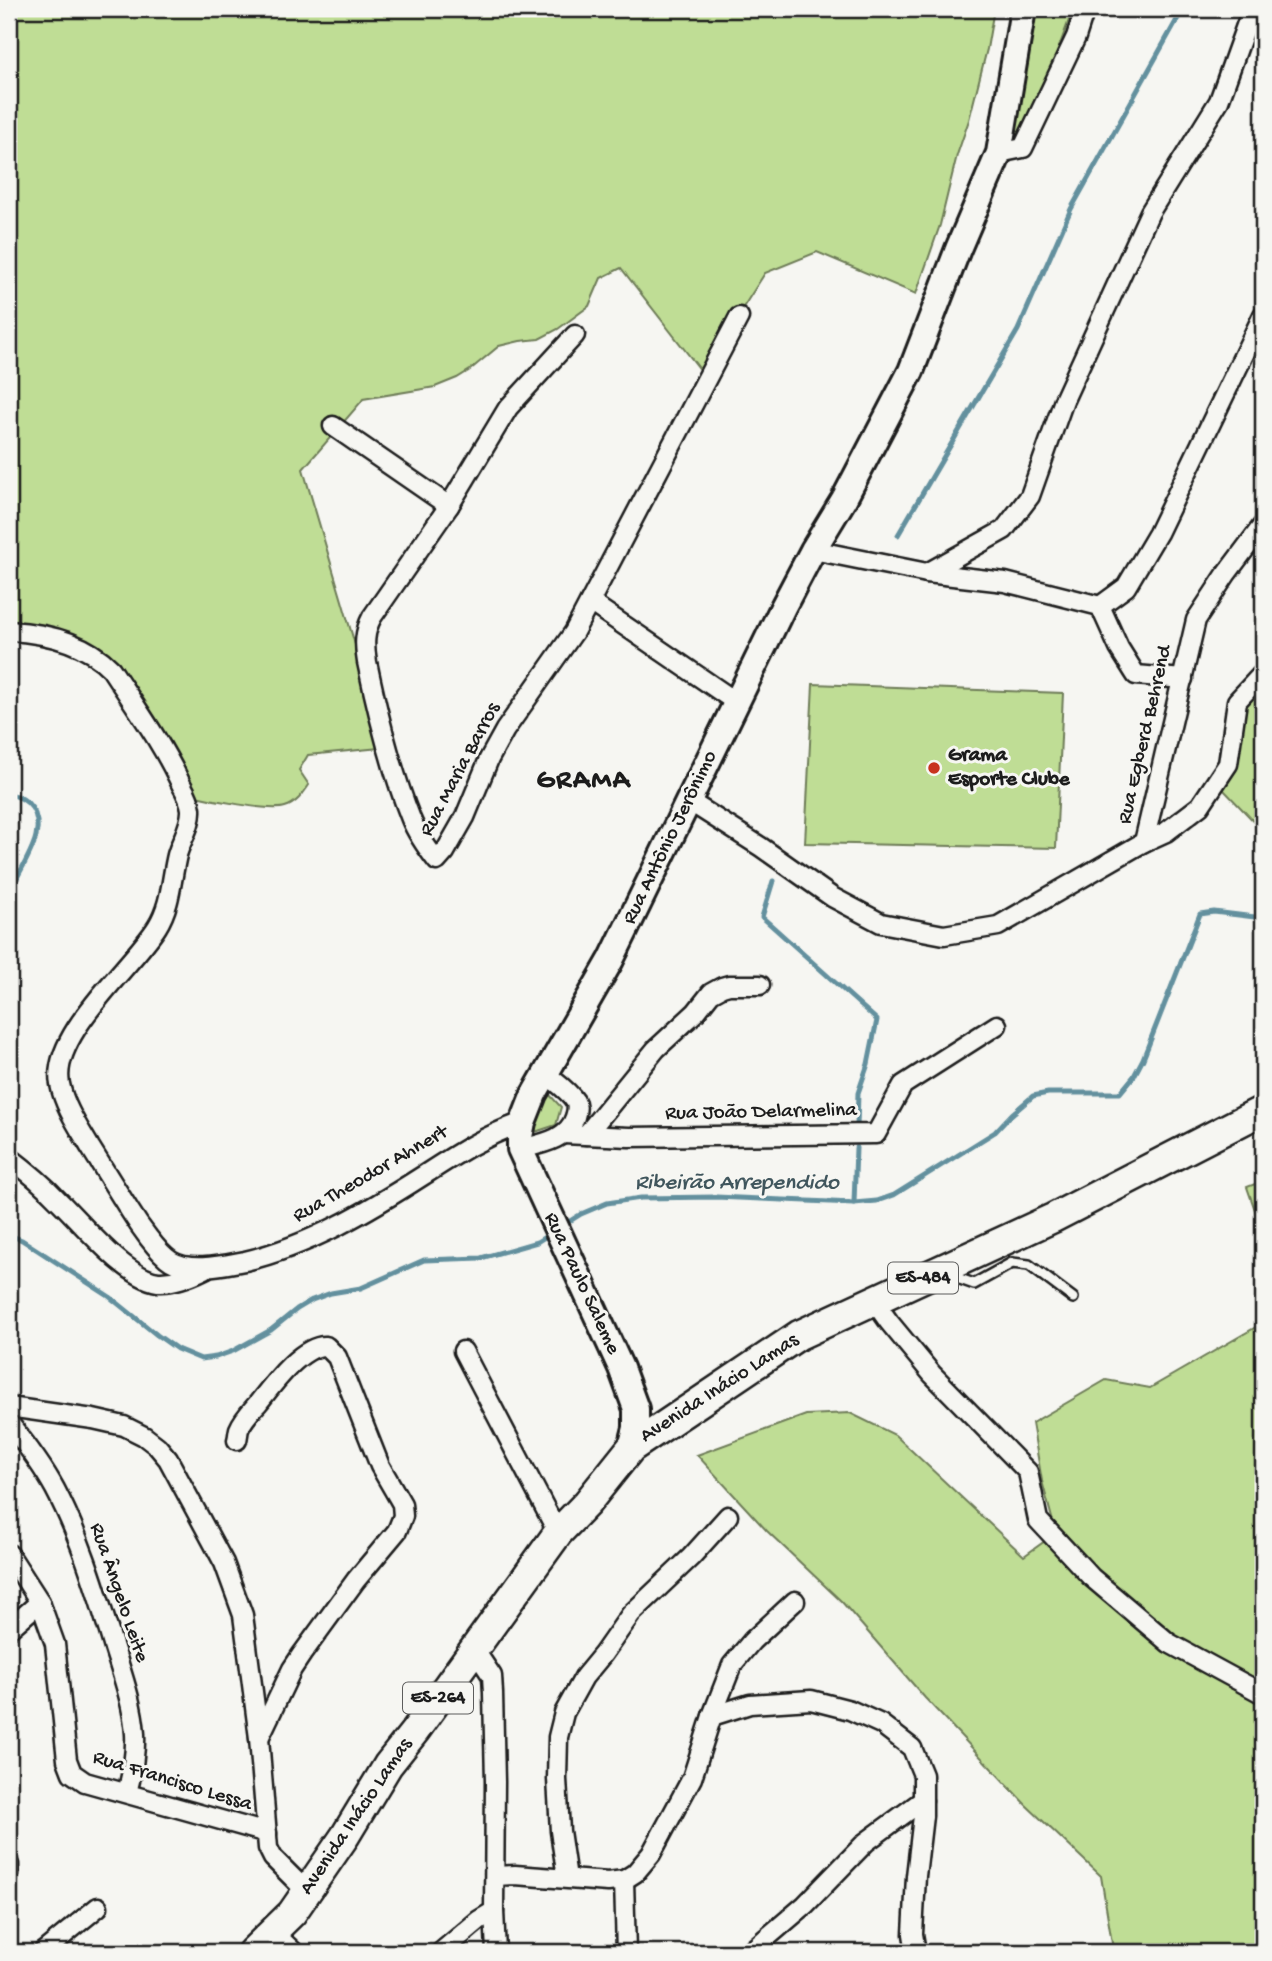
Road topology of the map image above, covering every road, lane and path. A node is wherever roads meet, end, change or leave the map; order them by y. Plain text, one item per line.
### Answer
1 (1023, 9) edge
2 (1085, 9) edge
3 (1252, 9) edge
4 (999, 153) junction
5 (1263, 315) edge
6 (739, 317) dead end
7 (575, 335) dead end
8 (333, 426) dead end
9 (449, 506) junction
10 (1263, 525) edge
11 (813, 550) junction
12 (928, 573) junction
13 (590, 602) junction
14 (1100, 606) junction
15 (9, 631) edge
16 (1263, 673) edge
17 (1183, 680) junction
18 (736, 702) junction
19 (690, 801) junction
20 (1144, 842) junction
21 (760, 985) dead end
22 (997, 1025) dead end
23 (546, 1074) junction
24 (1263, 1110) edge
25 (523, 1122) junction
26 (564, 1134) junction
27 (586, 1135) junction
28 (520, 1149) junction
29 (9, 1157) edge
30 (211, 1266) junction
31 (948, 1266) junction
32 (1073, 1298) dead end
33 (874, 1301) junction
34 (463, 1352) dead end
35 (9, 1407) edge
36 (9, 1423) edge
37 (237, 1440) dead end
38 (631, 1448) junction
39 (728, 1516) dead end
40 (558, 1533) junction
41 (9, 1553) edge
42 (795, 1601) dead end
43 (40, 1602) junction
44 (9, 1629) edge
45 (474, 1649) junction
46 (1263, 1694) edge
47 (712, 1716) junction
48 (259, 1738) junction
49 (127, 1793) junction
50 (923, 1800) junction
51 (267, 1833) junction
52 (9, 1865) edge
53 (9, 1874) edge
54 (495, 1876) junction
55 (567, 1878) junction
56 (624, 1880) junction
57 (307, 1892) junction
58 (98, 1907) dead end
59 (494, 1911) junction
60 (273, 1932) junction
61 (43, 1952) edge
62 (252, 1952) edge
63 (294, 1952) edge
64 (441, 1952) edge
65 (496, 1952) edge
66 (626, 1952) edge
67 (750, 1952) edge
68 (916, 1952) edge

1 - 4 main road, Rua Antônio Jerônimo
2 - 4 street
3 - 12 street
4 - 11 main road, Rua Antônio Jerônimo
5 - 14 street
6 - 13 street, Rua Maria Barros
7 - 9 street, Rua Maria Barros
8 - 9 street
9 - 13 street, Rua Maria Barros
10 - 17 street, Rua Egberd Behrend
11 - 12 street
11 - 18 main road, Rua Antônio Jerônimo
12 - 14 street
13 - 18 street
14 - 17 street
15 - 30 street, Rua Theodor Ahnert
16 - 20 street
17 - 20 street, Rua Egberd Behrend
18 - 19 main road, Rua Antônio Jerônimo
19 - 20 street, Rua Egberd Behrend
19 - 23 main road, Rua Antônio Jerônimo
21 - 27 street
22 - 27 street, Rua João Delarmelina
23 - 25 main road, Rua Antônio Jerônimo
23 - 26 street
24 - 31 main road, Avenida Inácio Lamas / ES-484
25 - 28 main road
25 - 30 street, Rua Theodor Ahnert
26 - 27 street, Rua João Delarmelina
26 - 28 street
28 - 38 main road, Rua Paulo Saleme
29 - 30 street
31 - 32 lane
31 - 33 main road, Avenida Inácio Lamas / ES-484
33 - 38 main road, Avenida Inácio Lamas / ES-484
33 - 46 street
34 - 40 street
35 - 48 street
36 - 49 street, Rua Ângelo Leite
37 - 48 street
38 - 40 main road, Avenida Inácio Lamas / ES-264
39 - 55 street
40 - 45 main road, Avenida Inácio Lamas / ES-264
41 - 43 street, Rua Francisco Lessa
42 - 47 street
43 - 44 street
43 - 49 street, Rua Francisco Lessa
45 - 54 street
45 - 57 main road, Avenida Inácio Lamas / ES-264
47 - 50 street
47 - 56 street
48 - 51 street
49 - 51 street, Rua Francisco Lessa
50 - 67 street
50 - 68 street
51 - 57 street
52 - 53 street
54 - 55 street
54 - 59 street
55 - 56 street
56 - 66 street
57 - 60 main road, Avenida Inácio Lamas / ES-264
58 - 61 street
59 - 64 street
59 - 65 street
60 - 62 main road, Avenida Inácio Lamas / ES-264
60 - 63 street

